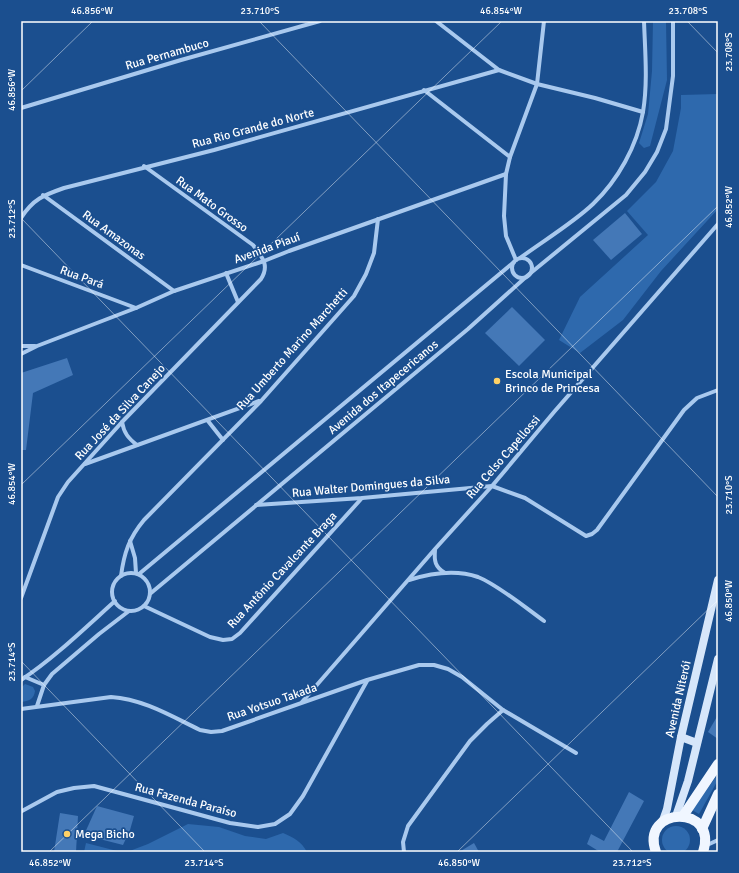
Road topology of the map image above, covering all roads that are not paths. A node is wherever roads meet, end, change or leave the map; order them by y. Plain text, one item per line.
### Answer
1 (320, 21) edge
2 (436, 21) edge
3 (544, 21) edge
4 (644, 21) edge
5 (673, 21) edge
6 (499, 70) junction
7 (537, 84) junction
8 (424, 90) junction
9 (21, 108) edge
10 (643, 112) junction
11 (510, 157) junction
12 (144, 166) junction
13 (506, 174) junction
14 (43, 195) junction
15 (21, 218) edge
16 (378, 219) junction
17 (718, 224) edge
18 (516, 260) junction
19 (264, 261) junction
20 (21, 265) edge
21 (226, 274) junction
22 (527, 276) junction
23 (174, 291) junction
24 (238, 302) junction
25 (136, 308) junction
26 (21, 346) edge
27 (37, 346) junction
28 (21, 354) edge
29 (718, 390) edge
30 (261, 401) junction
31 (208, 420) junction
32 (122, 422) junction
33 (223, 440) junction
34 (137, 445) junction
35 (85, 464) junction
36 (492, 486) junction
37 (362, 498) junction
38 (256, 505) junction
39 (130, 540) junction
40 (435, 549) junction
41 (445, 573) junction
42 (138, 574) junction
43 (121, 576) junction
44 (408, 580) junction
45 (718, 580) edge
46 (151, 593) junction
47 (21, 598) edge
48 (115, 601) junction
49 (144, 606) junction
50 (129, 611) junction
51 (544, 621) dead end
52 (718, 659) edge
53 (25, 677) junction
54 (21, 680) edge
55 (367, 680) junction
56 (44, 685) junction
57 (302, 702) junction
58 (37, 706) junction
59 (21, 709) edge
60 (503, 710) junction
61 (681, 737) junction
62 (697, 742) junction
63 (576, 753) dead end
64 (718, 764) edge
65 (718, 794) edge
66 (22, 810) edge
67 (680, 816) junction
68 (662, 822) junction
69 (702, 829) junction
70 (718, 840) edge
71 (704, 849) edge
72 (655, 851) edge
73 (404, 852) edge

1 - 9 street, Rua Pernambuco
2 - 6 street
3 - 7 street
4 - 10 street, Avenida dos Itapecericanos
5 - 22 street, Avenida dos Itapecericanos
6 - 7 street
6 - 8 street, Rua Rio Grande do Norte
7 - 10 street
7 - 11 street
8 - 11 street
8 - 12 street, Rua Rio Grande do Norte
10 - 18 street, Avenida dos Itapecericanos
11 - 13 street
12 - 14 street, Rua Rio Grande do Norte
12 - 19 street, Rua Mato Grosso
13 - 16 street, Avenida Piauí
13 - 18 street
14 - 15 street, Rua Rio Grande do Norte
14 - 23 street, Rua Amazonas
16 - 19 street, Avenida Piauí
16 - 30 street, Rua Umberto Marino Marchetti
17 - 36 street, Rua Celso Capellossi
18 - 22 street
18 - 22 street
18 - 42 street, Avenida dos Itapecericanos
19 - 21 street, Avenida Piauí
19 - 24 street, Rua José da Silva Canejo
20 - 25 street, Rua Pará
21 - 23 street, Avenida Piauí
21 - 24 street
22 - 38 street, Avenida dos Itapecericanos
23 - 25 street, Avenida Piauí
24 - 32 street, Rua José da Silva Canejo
25 - 27 street, Avenida Piauí
26 - 27 street, Avenida Piauí
27 - 28 street, Avenida Piauí
29 - 36 street, Rua Walter Domingues da Silva
30 - 31 street
30 - 33 street, Rua Umberto Marino Marchetti
31 - 33 street
31 - 34 street
32 - 34 street
32 - 35 street, Rua José da Silva Canejo
33 - 39 street, Rua Umberto Marino Marchetti
34 - 35 street
35 - 47 street, Rua José da Silva Canejo
36 - 37 street, Rua Walter Domingues da Silva
36 - 40 street, Rua Celso Capellossi
37 - 38 street, Rua Walter Domingues da Silva
37 - 49 street, Rua Antônio Cavalcante Braga
38 - 46 street, Avenida dos Itapecericanos
39 - 42 street
39 - 43 street, Rua Umberto Marino Marchetti
40 - 41 street
40 - 44 street, Rua Celso Capellossi
41 - 44 street
41 - 51 street
42 - 43 street
42 - 46 street
43 - 48 street
44 - 57 street, Rua Celso Capellossi
45 - 61 main road, Avenida Niterói
46 - 49 street
48 - 50 street
48 - 53 street
49 - 50 street
50 - 56 street
52 - 62 main road
53 - 54 street
53 - 56 street
55 - 57 street, Rua Yotsuo Takada
55 - 60 street, Rua Yotsuo Takada
55 - 66 street, Rua Fazenda Paraíso
56 - 58 street
57 - 58 street, Rua Yotsuo Takada
58 - 59 street
60 - 63 street, Rua Yotsuo Takada
60 - 73 street
61 - 62 main road
61 - 68 main road, Avenida Niterói
62 - 67 main road
64 - 67 main road
65 - 69 main road
67 - 68 main road
67 - 69 main road
68 - 72 main road
69 - 71 main road
70 - 71 street

